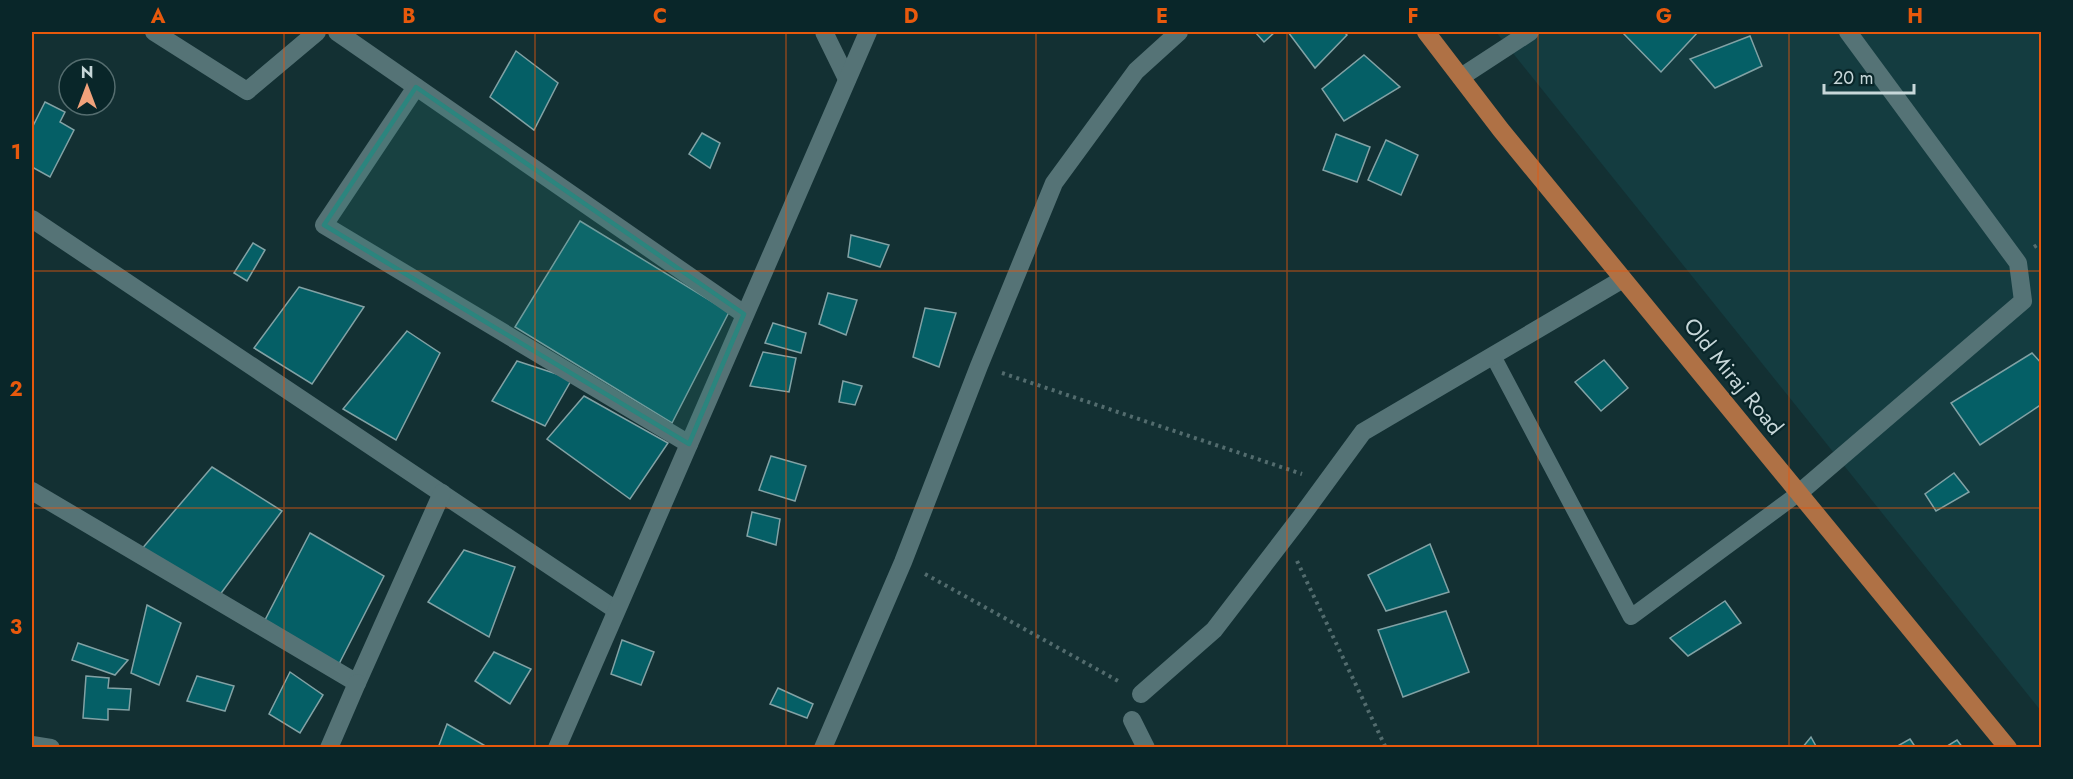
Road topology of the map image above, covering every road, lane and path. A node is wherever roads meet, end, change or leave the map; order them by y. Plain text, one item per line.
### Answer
1 (154, 32) edge
2 (316, 32) edge
3 (337, 32) edge
4 (824, 32) edge
5 (868, 32) edge
6 (1179, 32) edge
7 (1426, 32) edge
8 (1530, 32) edge
9 (1848, 32) edge
10 (1461, 77) junction
11 (847, 79) junction
12 (416, 87) junction
13 (32, 219) edge
14 (1623, 279) junction
15 (744, 314) junction
16 (1493, 356) junction
17 (979, 366) junction
18 (689, 444) junction
19 (1327, 482) junction
20 (32, 491) edge
21 (442, 493) junction
22 (1799, 493) junction
23 (1285, 537) junction
24 (903, 562) junction
25 (616, 610) junction
26 (357, 683) junction
27 (1141, 694) joint
28 (1132, 720) dead end
29 (32, 745) edge
30 (51, 747) edge
31 (329, 747) edge
32 (557, 747) edge
33 (823, 747) edge
34 (1146, 747) edge
35 (1386, 747) edge
36 (2008, 747) edge

1 - 2 street
3 - 12 street
4 - 11 street
5 - 11 street
6 - 17 street
7 - 10 main road, Old Miraj Road
8 - 10 street
9 - 22 street
10 - 14 main road, Old Miraj Road
11 - 15 street
12 - 15 street
12 - 18 street
13 - 21 street
14 - 16 street
14 - 22 main road, Old Miraj Road
15 - 18 street
16 - 19 street
16 - 22 lane
17 - 19 path
17 - 24 street
18 - 25 street
19 - 23 street
20 - 26 street
21 - 25 street
21 - 26 street
22 - 36 main road, Old Miraj Road
23 - 27 street
23 - 35 path
24 - 27 path
24 - 33 street
25 - 32 street
26 - 31 street
28 - 34 street
29 - 30 street

